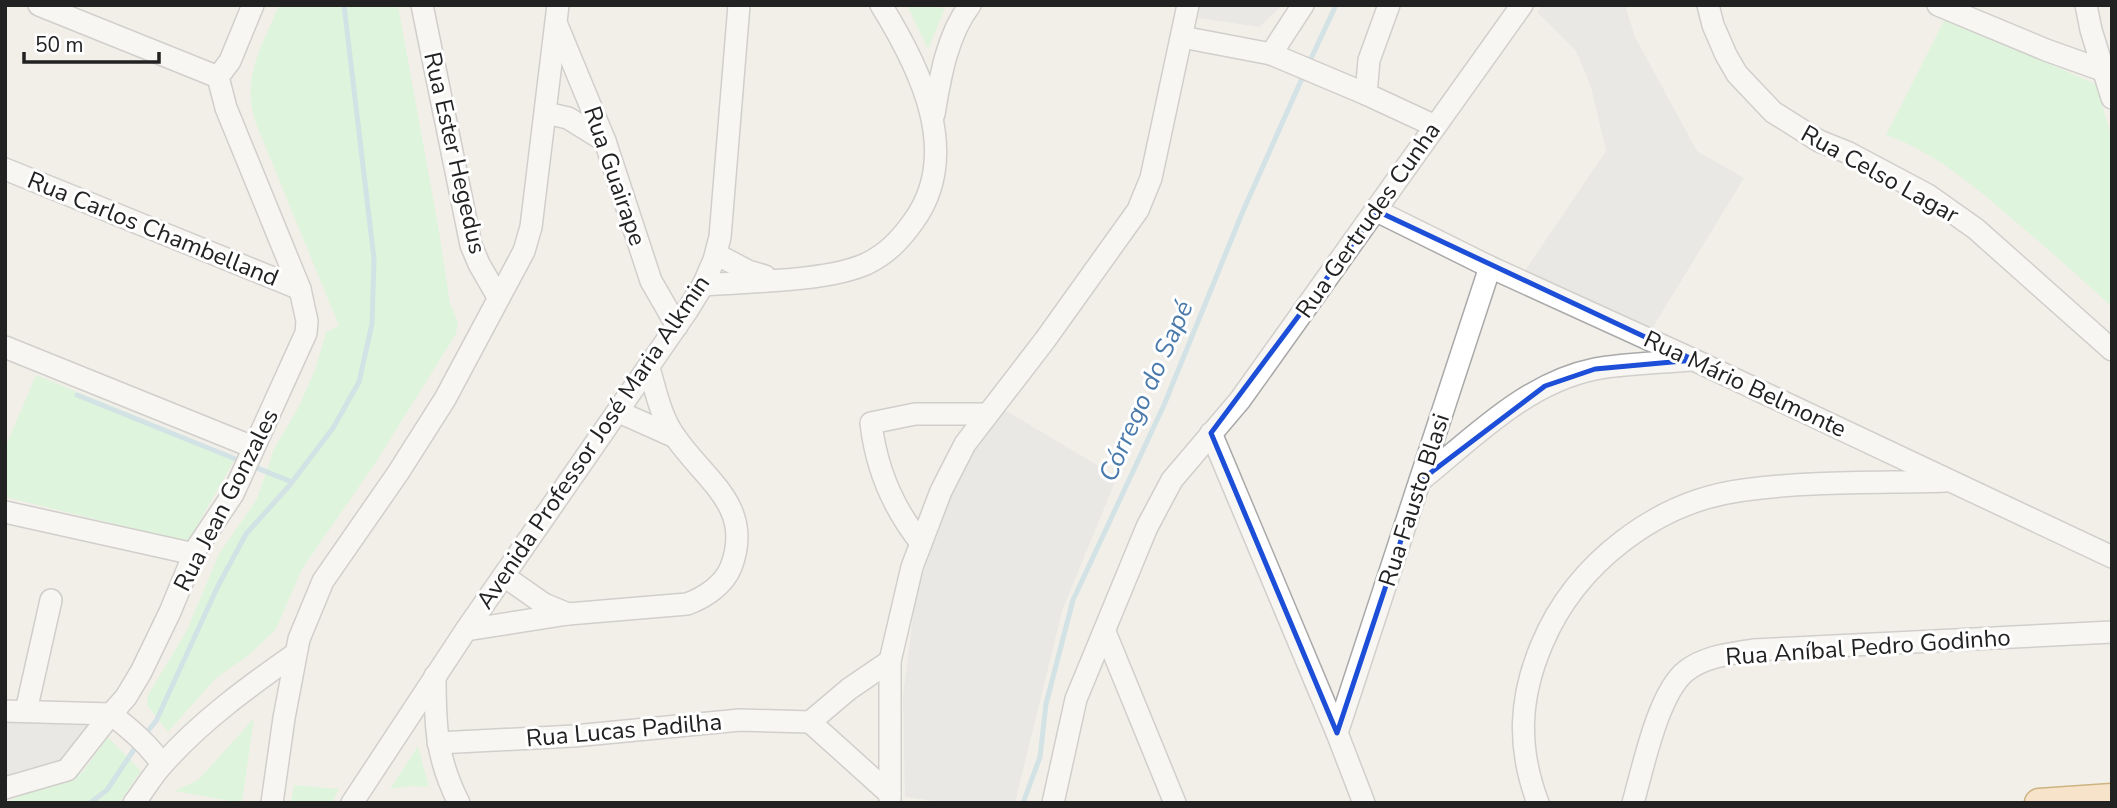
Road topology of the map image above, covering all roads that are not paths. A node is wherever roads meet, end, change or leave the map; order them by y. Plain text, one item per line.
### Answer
1 (39, 5) edge
2 (253, 5) edge
3 (422, 5) edge
4 (739, 5) edge
5 (881, 5) edge
6 (970, 5) edge
7 (1188, 5) edge
8 (1303, 5) edge
9 (1388, 5) edge
10 (1522, 5) edge
11 (1708, 5) edge
12 (1938, 5) edge
13 (2086, 5) edge
14 (557, 14) edge
15 (1182, 37) junction
16 (1278, 57) junction
17 (2102, 70) junction
18 (218, 76) junction
19 (1366, 94) junction
20 (2112, 98) edge
21 (546, 113) junction
22 (933, 123) junction
23 (1435, 126) junction
24 (605, 141) junction
25 (5, 169) edge
26 (1377, 211) junction
27 (716, 254) junction
28 (1490, 267) junction
29 (778, 280) junction
30 (703, 285) junction
31 (300, 289) junction
32 (498, 297) junction
33 (677, 326) junction
34 (5, 347) edge
35 (2112, 350) edge
36 (1693, 359) junction
37 (649, 368) junction
38 (619, 412) junction
39 (986, 414) junction
40 (1212, 433) junction
41 (675, 437) junction
42 (248, 460) junction
43 (1421, 480) junction
44 (1951, 481) junction
45 (5, 512) edge
46 (921, 543) junction
47 (194, 554) junction
48 (2112, 557) edge
49 (504, 576) junction
50 (51, 600) dead end
51 (568, 614) junction
52 (466, 630) junction
53 (1105, 632) junction
54 (2112, 632) edge
55 (295, 654) junction
56 (890, 661) junction
57 (435, 676) junction
58 (16, 711) edge
59 (111, 714) junction
60 (810, 722) junction
61 (1337, 733) junction
62 (438, 743) junction
63 (158, 758) junction
64 (5, 788) edge
65 (2112, 798) edge
66 (890, 799) edge
67 (134, 803) edge
68 (272, 803) edge
69 (352, 803) edge
70 (459, 803) edge
71 (1052, 803) edge
72 (1175, 803) edge
73 (1364, 803) edge
74 (1538, 803) edge
75 (1633, 803) edge
76 (2039, 803) edge

1 - 18 street
2 - 18 street
3 - 32 street, Rua Ester Hegedus
4 - 27 street, Avenida Professor José Maria Alkmin
5 - 22 street
6 - 22 street
7 - 15 street
8 - 16 street
9 - 19 street
10 - 23 street, Rua Gertrudes Cunha
11 - 35 street, Rua Celso Lagar
12 - 17 street
13 - 17 street
14 - 21 street
14 - 24 street, Rua Guairape
15 - 16 street
15 - 39 street
16 - 19 street
17 - 20 street
18 - 31 street, Rua Jean Gonzales
19 - 23 street
21 - 24 street
21 - 32 street
22 - 29 street
23 - 26 street, Rua Gertrudes Cunha
24 - 33 street, Rua Guairape
25 - 31 street, Rua Carlos Chambelland
26 - 28 street, Rua Mário Belmonte
26 - 40 street, Rua Gertrudes Cunha
27 - 29 street
27 - 30 street, Avenida Professor José Maria Alkmin
28 - 36 street, Rua Mário Belmonte
28 - 43 street, Rua Fausto Blasi
29 - 30 street
30 - 33 street, Avenida Professor José Maria Alkmin
31 - 42 street, Rua Jean Gonzales
32 - 55 street
33 - 37 street, Avenida Professor José Maria Alkmin
34 - 42 street
36 - 43 street
36 - 44 street, Rua Mário Belmonte
37 - 38 street, Avenida Professor José Maria Alkmin
37 - 41 street
38 - 41 street
38 - 49 street, Avenida Professor José Maria Alkmin
39 - 46 street
39 - 46 street
40 - 53 street, Rua Gertrudes Cunha
40 - 61 street
41 - 51 street
42 - 47 street, Rua Jean Gonzales
43 - 61 street, Rua Fausto Blasi
44 - 48 street, Rua Mário Belmonte
44 - 74 street
45 - 47 street
46 - 56 street
47 - 59 street, Rua Jean Gonzales
49 - 51 street
49 - 52 street, Avenida Professor José Maria Alkmin
50 - 58 street
51 - 52 street
52 - 57 street, Avenida Professor José Maria Alkmin
53 - 71 street, Rua Gertrudes Cunha
53 - 72 street
54 - 75 street, Rua Aníbal Pedro Godinho
55 - 63 street
55 - 68 street
56 - 60 street
56 - 66 street
57 - 62 street
57 - 69 street, Avenida Professor José Maria Alkmin
58 - 59 street
59 - 63 street
59 - 64 street, Rua Jean Gonzales
60 - 62 street, Rua Lucas Padilha
60 - 66 street
61 - 73 street
62 - 70 street
63 - 67 street
65 - 76 main road

